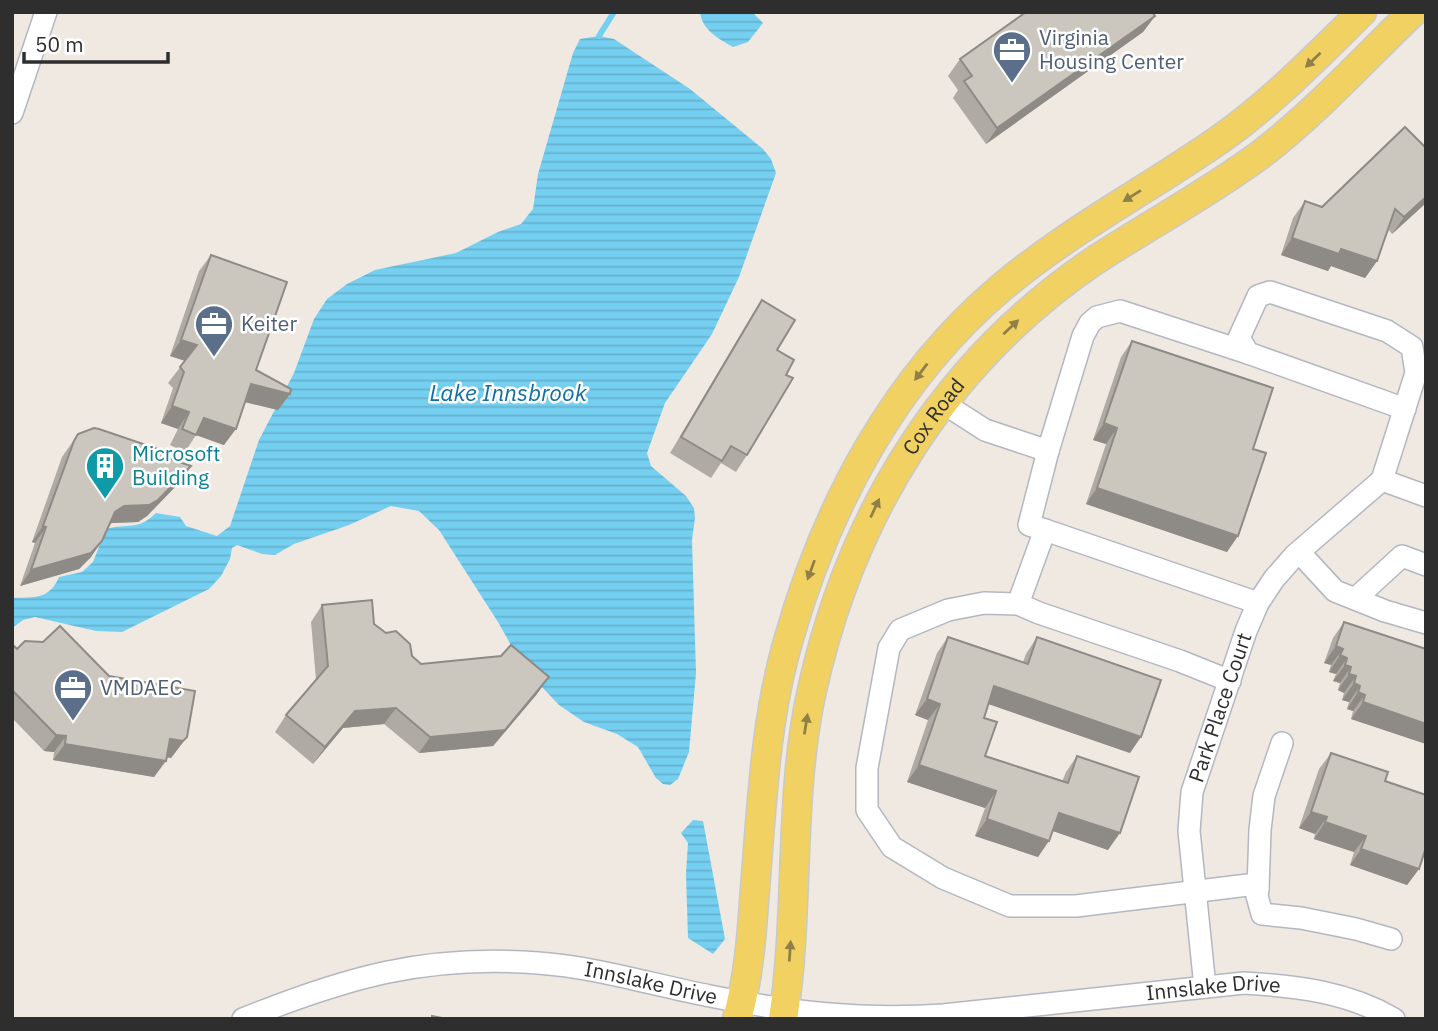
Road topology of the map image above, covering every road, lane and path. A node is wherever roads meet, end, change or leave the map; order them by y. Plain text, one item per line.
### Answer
1 (46, 12) edge
2 (1362, 12) edge
3 (1413, 12) edge
4 (12, 113) edge
5 (1248, 354) junction
6 (943, 403) junction
7 (1405, 410) junction
8 (1048, 451) junction
9 (1382, 480) junction
10 (1426, 496) edge
11 (1045, 530) junction
12 (1298, 552) junction
13 (1426, 565) edge
14 (1355, 599) junction
15 (1258, 603) junction
16 (1018, 604) junction
17 (1426, 623) edge
18 (1230, 681) junction
19 (1282, 743) dead end
20 (1258, 889) junction
21 (1195, 892) junction
22 (1391, 939) dead end
23 (1205, 987) junction
24 (739, 1010) edge
25 (784, 1014) edge
26 (243, 1019) edge
27 (1394, 1019) edge

1 - 4 street
2 -> 24 main road, Cox Road
6 -> 3 main road, Cox Road
5 - 7 street
5 - 7 street
5 - 8 street
6 - 8 street
25 -> 6 main road, Cox Road
7 - 9 street
8 - 11 street
9 - 10 street
9 - 12 street, Park Place Court
11 - 15 street
11 - 16 street
12 - 14 street
12 - 15 street, Park Place Court
13 - 14 street
14 - 17 street
15 - 18 street, Park Place Court
16 - 18 street
16 - 21 street
18 - 21 street, Park Place Court
19 - 20 street
20 - 21 street
20 - 22 street
21 - 23 street, Park Place Court
23 - 25 street, Innslake Drive
23 - 27 street, Innslake Drive
24 - 25 street, Innslake Drive
24 - 26 street, Innslake Drive

